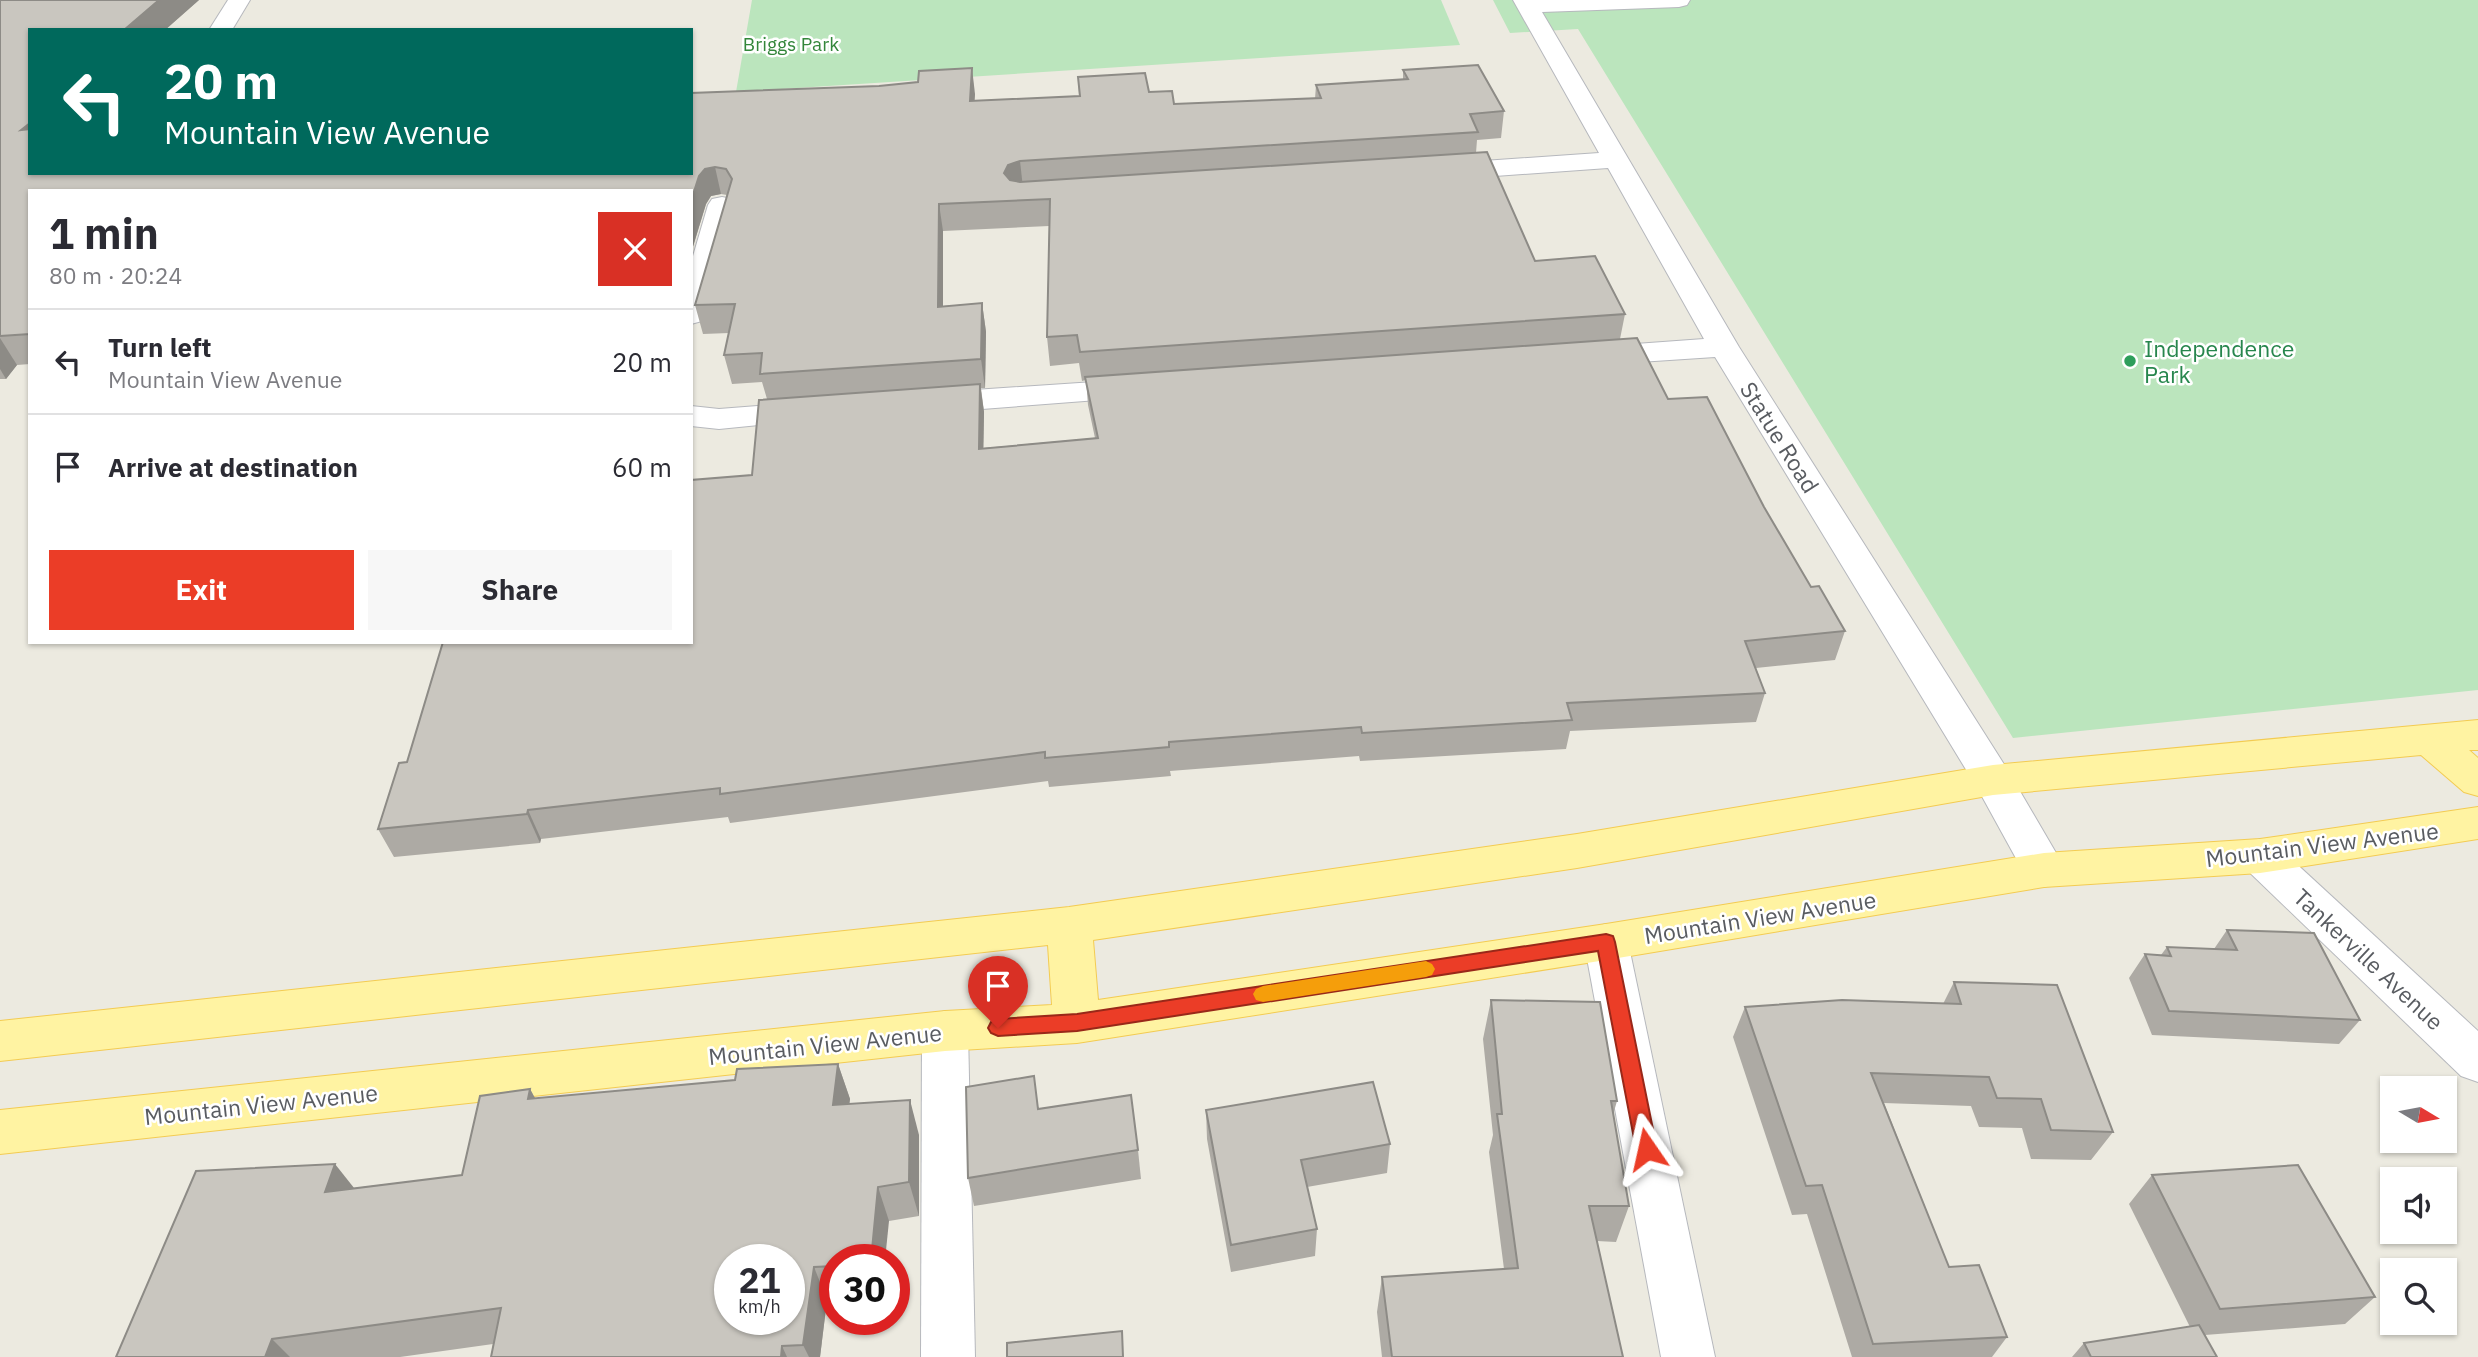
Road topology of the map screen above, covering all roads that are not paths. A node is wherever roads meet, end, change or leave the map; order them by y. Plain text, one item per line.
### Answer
1 (239, 0) edge
2 (1679, 0) edge
3 (1530, 12) edge
4 (221, 28) edge
5 (1616, 160) junction
6 (1409, 174) edge
7 (722, 205) edge
8 (693, 308) edge
9 (1724, 347) junction
10 (1571, 358) edge
11 (1166, 387) edge
12 (901, 406) edge
13 (831, 411) edge
14 (693, 416) edge
15 (2478, 735) edge
16 (2430, 740) junction
17 (1993, 780) junction
18 (2478, 781) edge
19 (2478, 823) edge
20 (2260, 856) junction
21 (2045, 870) junction
22 (1069, 925) junction
23 (1606, 942) junction
24 (1077, 1023) junction
25 (945, 1031) junction
26 (0, 1041) edge
27 (2478, 1061) edge
28 (0, 1132) edge
29 (948, 1357) edge
30 (1688, 1357) edge

1 - 4 street
2 - 3 street
3 - 5 street, Statue Road
5 - 6 street
5 - 9 street, Statue Road
7 - 8 street
9 - 10 street
9 - 17 street, Statue Road
11 - 12 street
13 - 14 street
15 - 16 main road
16 - 17 main road
16 - 18 main road
17 - 21 street, Statue Road
17 - 22 main road
19 - 20 main road, Mountain View Avenue
20 - 21 main road, Mountain View Avenue
20 - 27 street, Tankerville Avenue
21 - 23 main road, Mountain View Avenue
22 - 24 main road
22 - 26 main road
23 - 24 main road, Mountain View Avenue
23 - 30 street
24 - 25 main road, Mountain View Avenue
25 - 28 main road, Mountain View Avenue
25 - 29 street

